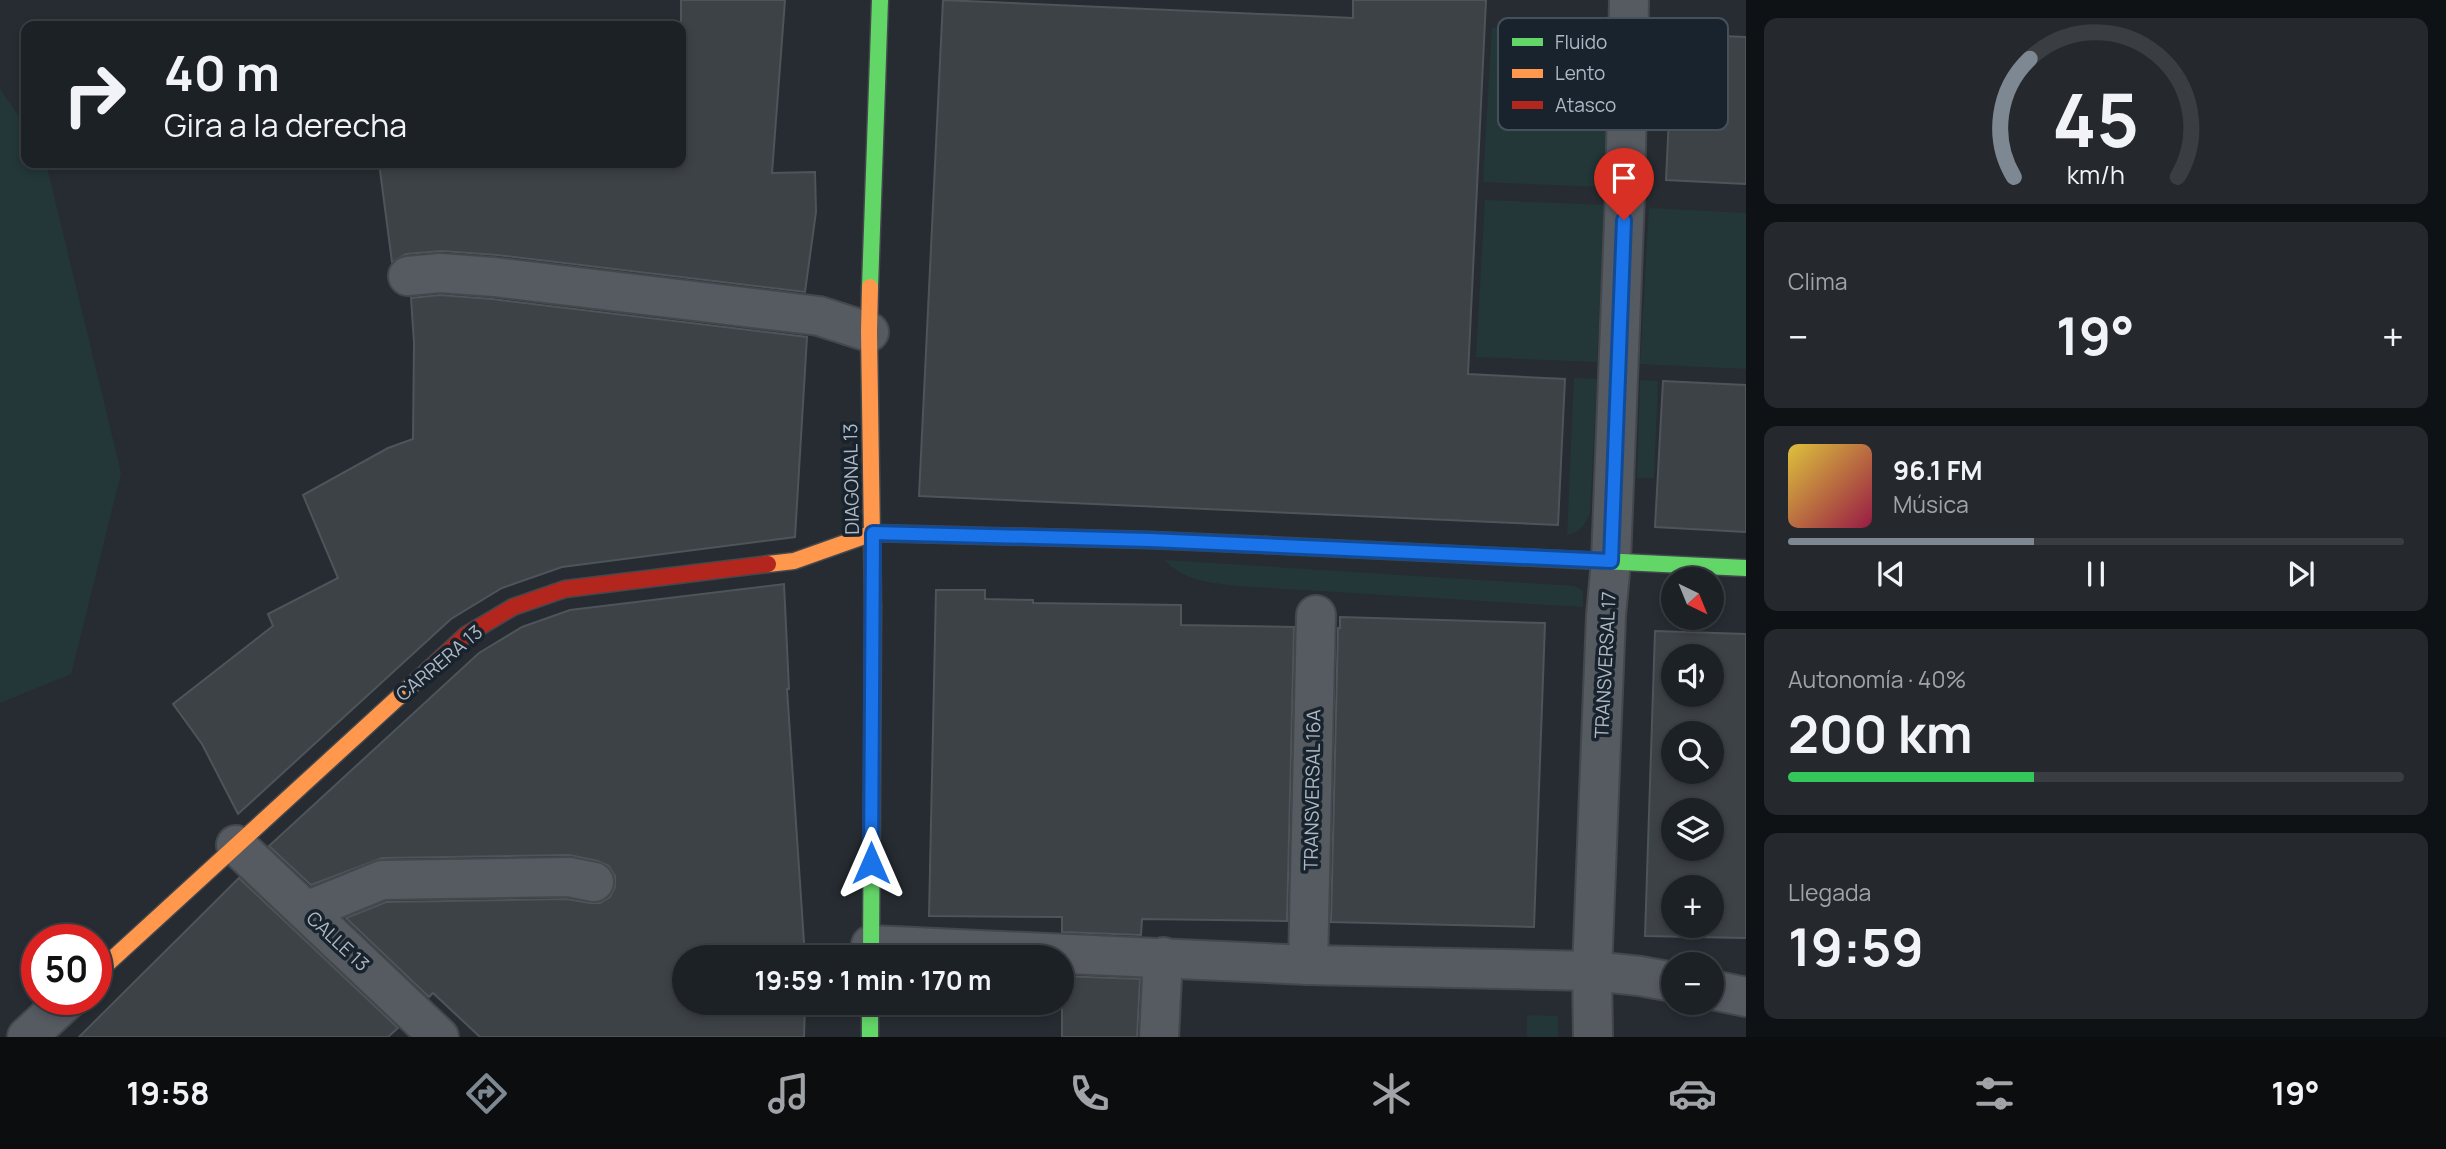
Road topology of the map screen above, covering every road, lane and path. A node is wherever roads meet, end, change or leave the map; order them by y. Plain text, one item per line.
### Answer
1 (880, 0) edge
2 (1629, 0) edge
3 (1629, 18) edge
4 (1626, 130) edge
5 (408, 276) dead end
6 (869, 332) junction
7 (873, 533) junction
8 (1611, 561) junction
9 (1746, 568) edge
10 (1316, 615) dead end
11 (236, 845) junction
12 (594, 882) dead end
13 (306, 911) junction
14 (871, 945) edge
15 (1074, 955) edge
16 (1163, 957) junction
17 (112, 959) edge
18 (1308, 965) junction
19 (1592, 971) junction
20 (1661, 980) edge
21 (1724, 992) edge
22 (1746, 997) edge
23 (51, 1015) edge
24 (870, 1015) edge
25 (425, 1033) edge
26 (27, 1037) edge
27 (870, 1037) edge
28 (1159, 1037) edge
29 (1593, 1037) edge

1 - 6 street, DIAGONAL 13
2 - 3 street, TRANSVERSAL 17
4 - 8 street, TRANSVERSAL 17
5 - 6 street
6 - 7 street, DIAGONAL 13
7 - 8 street
7 - 11 street, CARRERA 13
7 - 14 street, DIAGONAL 13
8 - 9 street
8 - 19 street, TRANSVERSAL 17
10 - 18 street, TRANSVERSAL 16A
11 - 13 street, CALLE 13
11 - 17 street, CARRERA 13
12 - 13 street
13 - 25 street, CALLE 13
15 - 16 street
16 - 18 street
16 - 28 street
18 - 19 street
19 - 20 street
19 - 29 street, TRANSVERSAL 17
21 - 22 street
23 - 26 street
24 - 27 street

